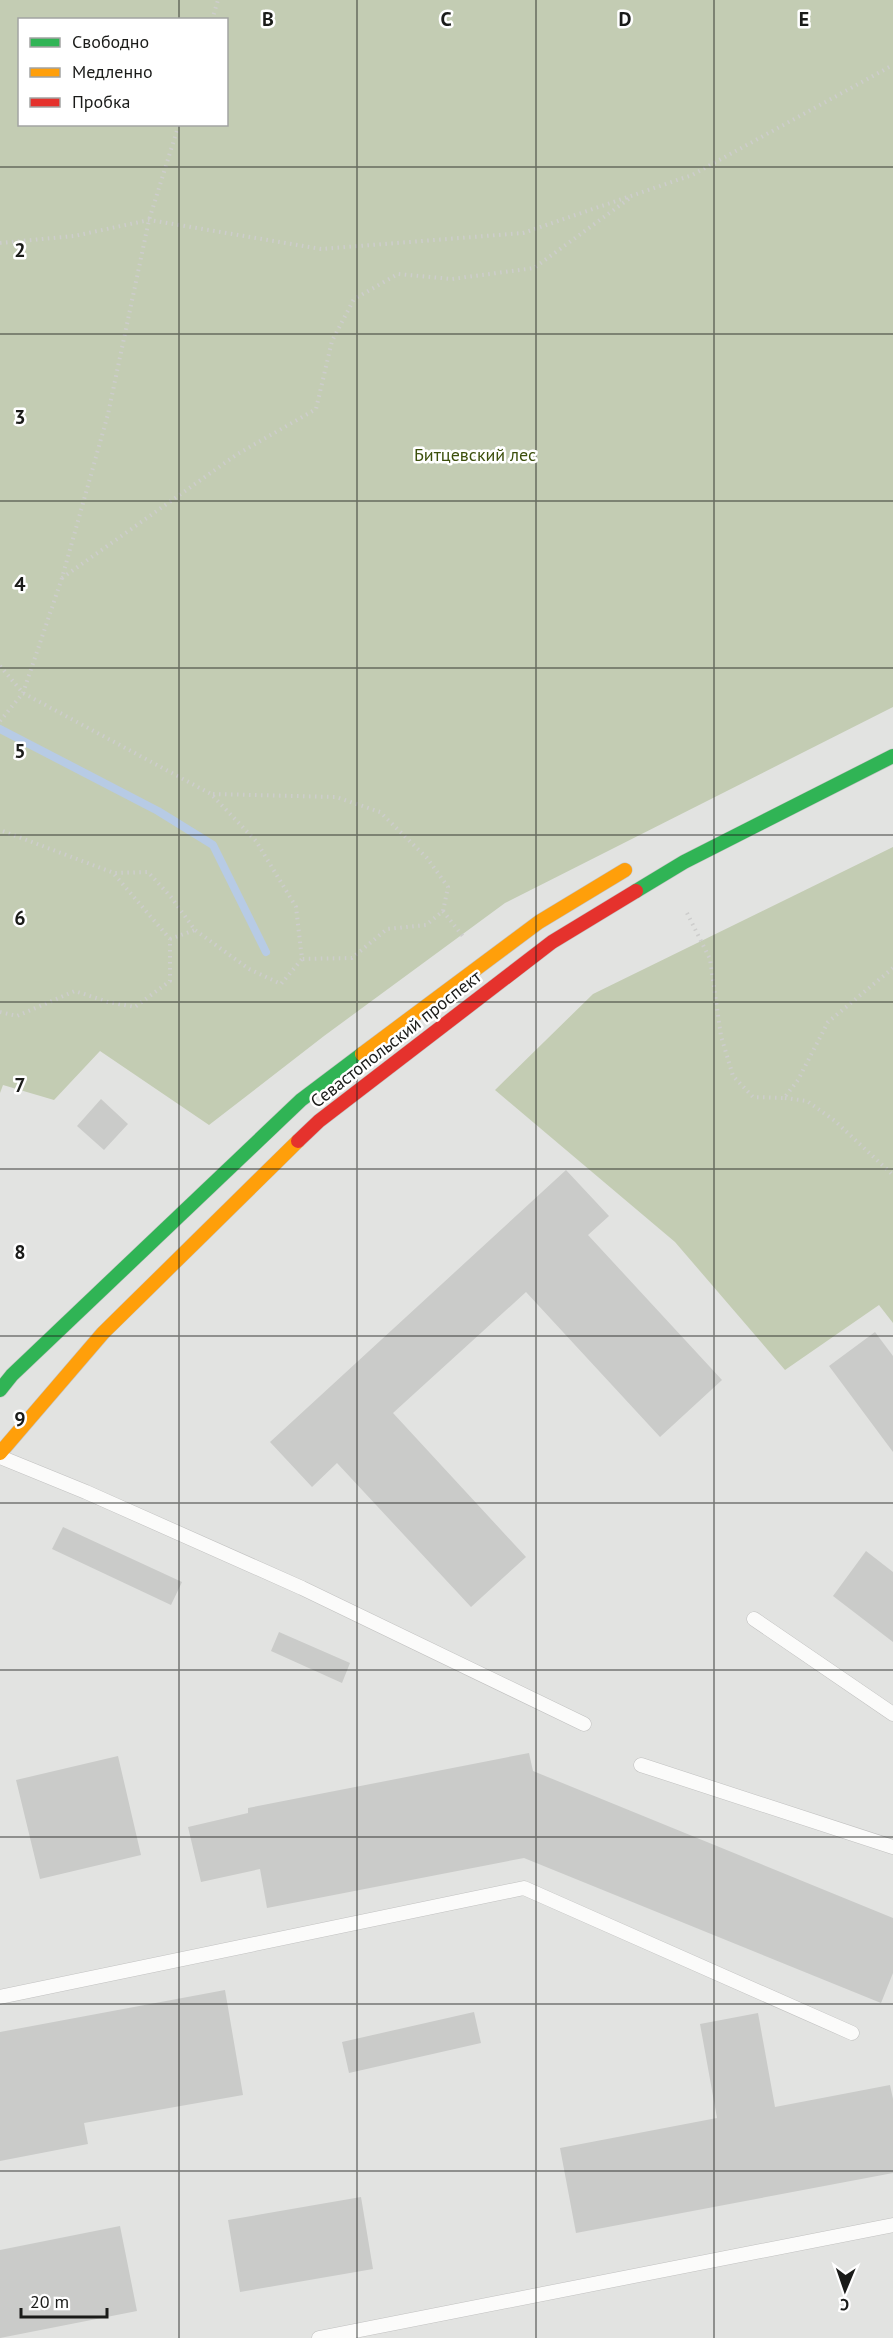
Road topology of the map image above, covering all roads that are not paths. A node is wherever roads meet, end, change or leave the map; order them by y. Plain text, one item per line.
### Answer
1 (893, 756) edge
2 (635, 864) dead end
3 (6, 1373) edge
4 (0, 1390) edge
5 (0, 1453) edge
6 (0, 1457) edge
7 (754, 1619) dead end
8 (893, 1714) edge
9 (584, 1724) dead end
10 (641, 1766) dead end
11 (893, 1847) edge
12 (0, 1997) edge
13 (852, 2033) dead end
14 (893, 2225) edge
15 (319, 2338) edge

1 - 5 main road, Севастопольский проспект
2 - 3 main road, Севастопольский проспект
3 - 4 main road, Севастопольский проспект
6 - 9 lane
7 - 8 lane
10 - 11 lane
12 - 13 lane
14 - 15 lane

